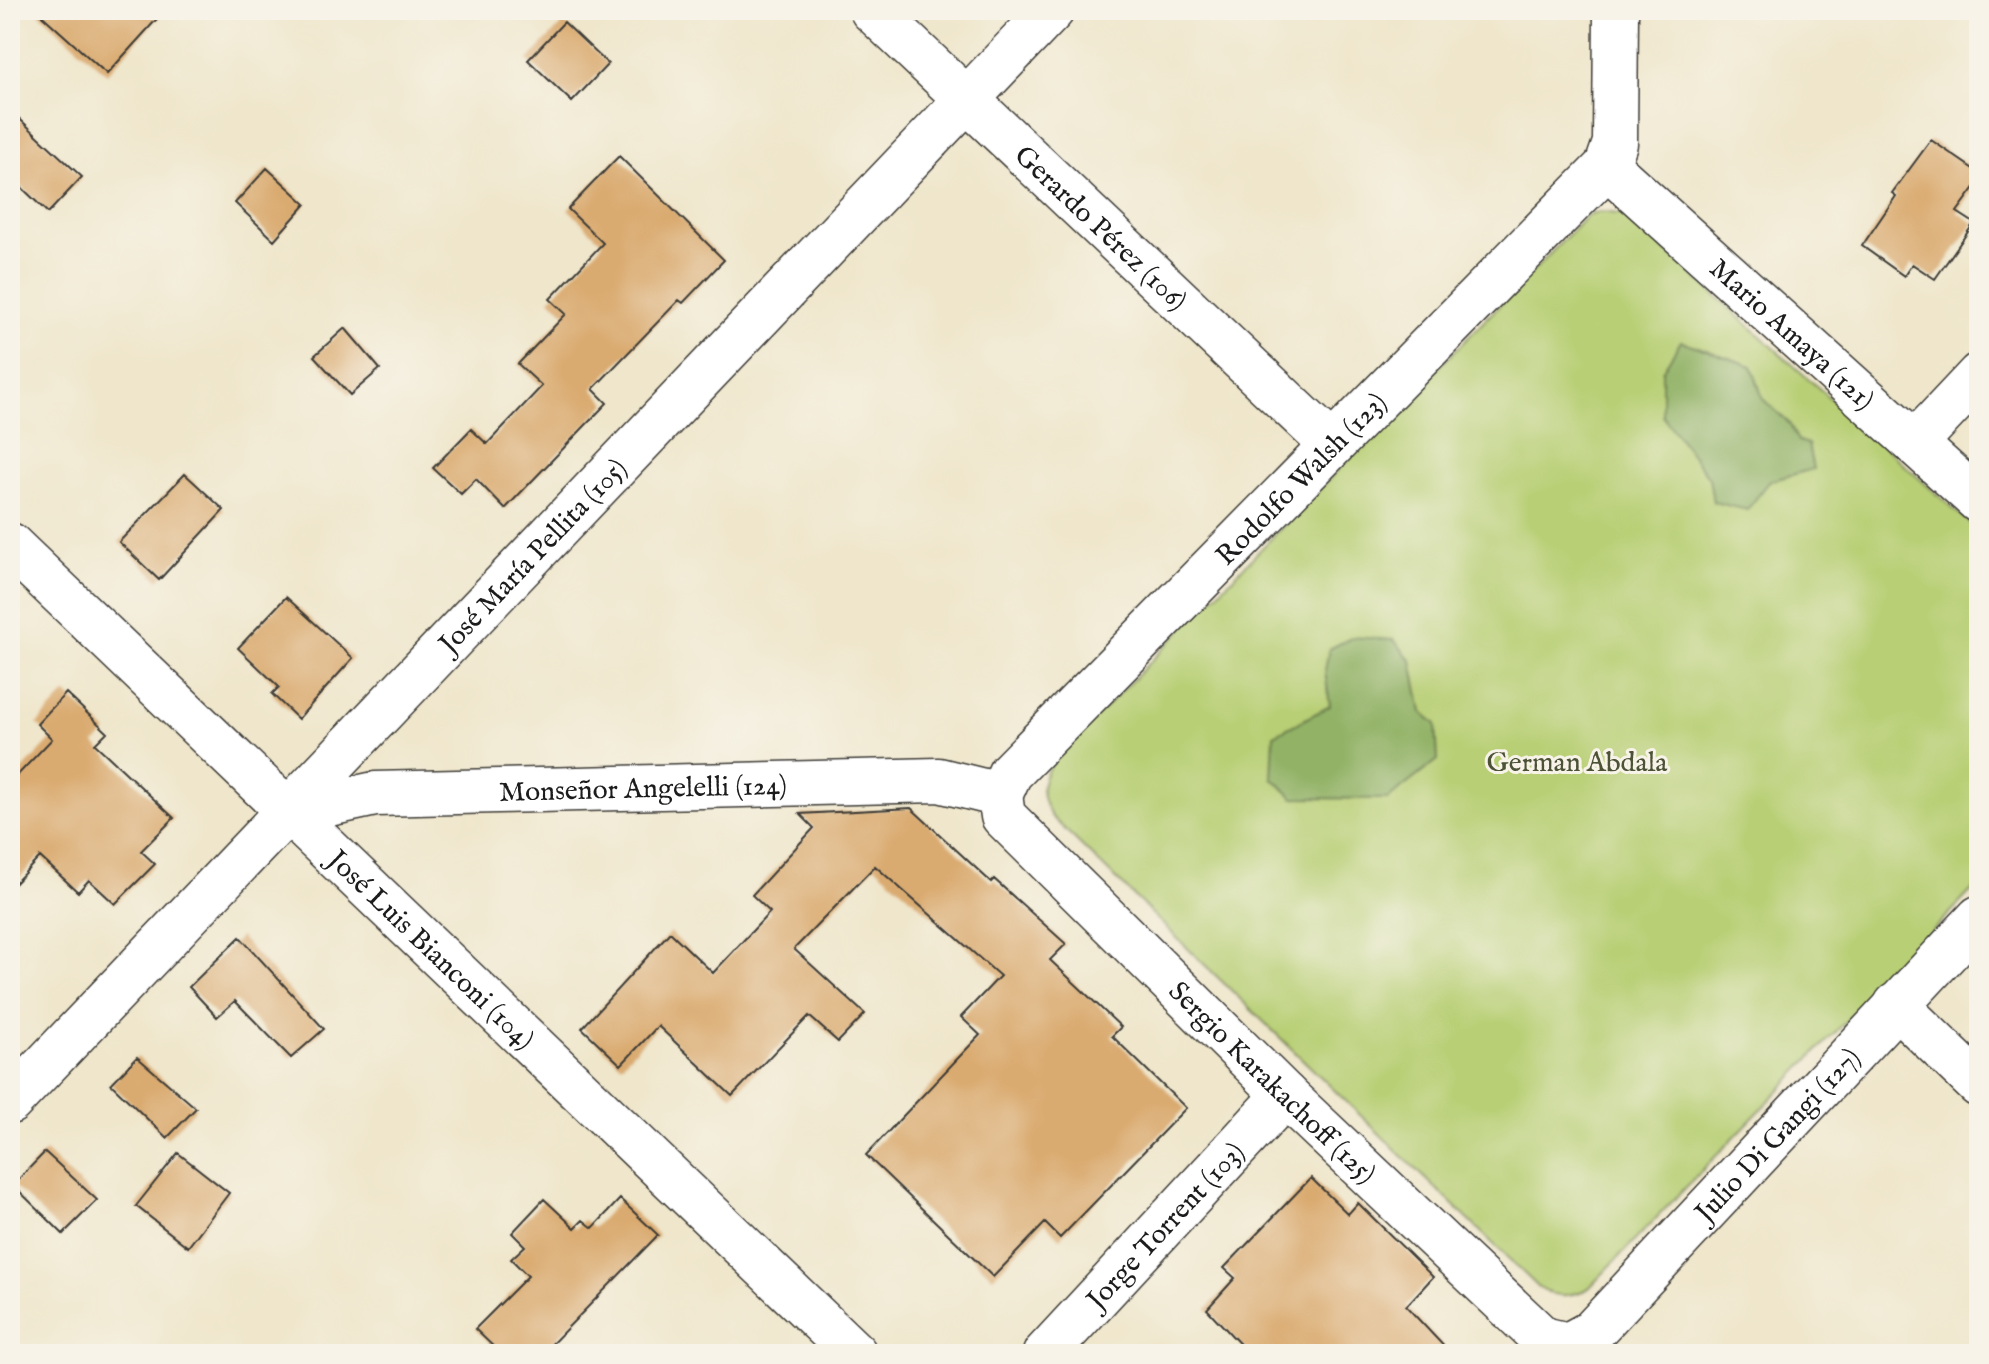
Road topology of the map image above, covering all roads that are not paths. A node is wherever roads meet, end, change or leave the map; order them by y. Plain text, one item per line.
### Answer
1 (872, 10) edge
2 (1052, 10) edge
3 (1616, 10) edge
4 (966, 99) junction
5 (1607, 166) junction
6 (1979, 375) edge
7 (1915, 443) junction
8 (1331, 444) junction
9 (1979, 501) edge
10 (10, 545) edge
11 (1000, 795) junction
12 (287, 813) junction
13 (1979, 918) edge
14 (1896, 1005) junction
15 (1979, 1085) edge
16 (1285, 1095) junction
17 (10, 1102) edge
18 (1571, 1350) edge
19 (855, 1354) edge
20 (1045, 1354) edge

1 - 4 street, Gerardo Pérez (106)
2 - 4 street, José María Pellita (105)
3 - 5 street
4 - 8 street, Gerardo Pérez (106)
4 - 12 street, José María Pellita (105)
5 - 7 street, Mario Amaya (121)
5 - 8 street, Rodolfo Walsh (123)
6 - 7 street
7 - 9 street, Mario Amaya (121)
8 - 11 street, Rodolfo Walsh (123)
10 - 12 street, José Luis Bianconi (104)
11 - 12 street, Monseñor Angelelli (124)
11 - 16 street, Sergio Karakachoff (125)
12 - 17 street, José María Pellita (105)
12 - 19 street, José Luis Bianconi (104)
13 - 14 street, Julio Di Gangi (127)
14 - 15 street
14 - 18 street, Julio Di Gangi (127)
16 - 18 street, Sergio Karakachoff (125)
16 - 20 street, Jorge Torrent (103)

